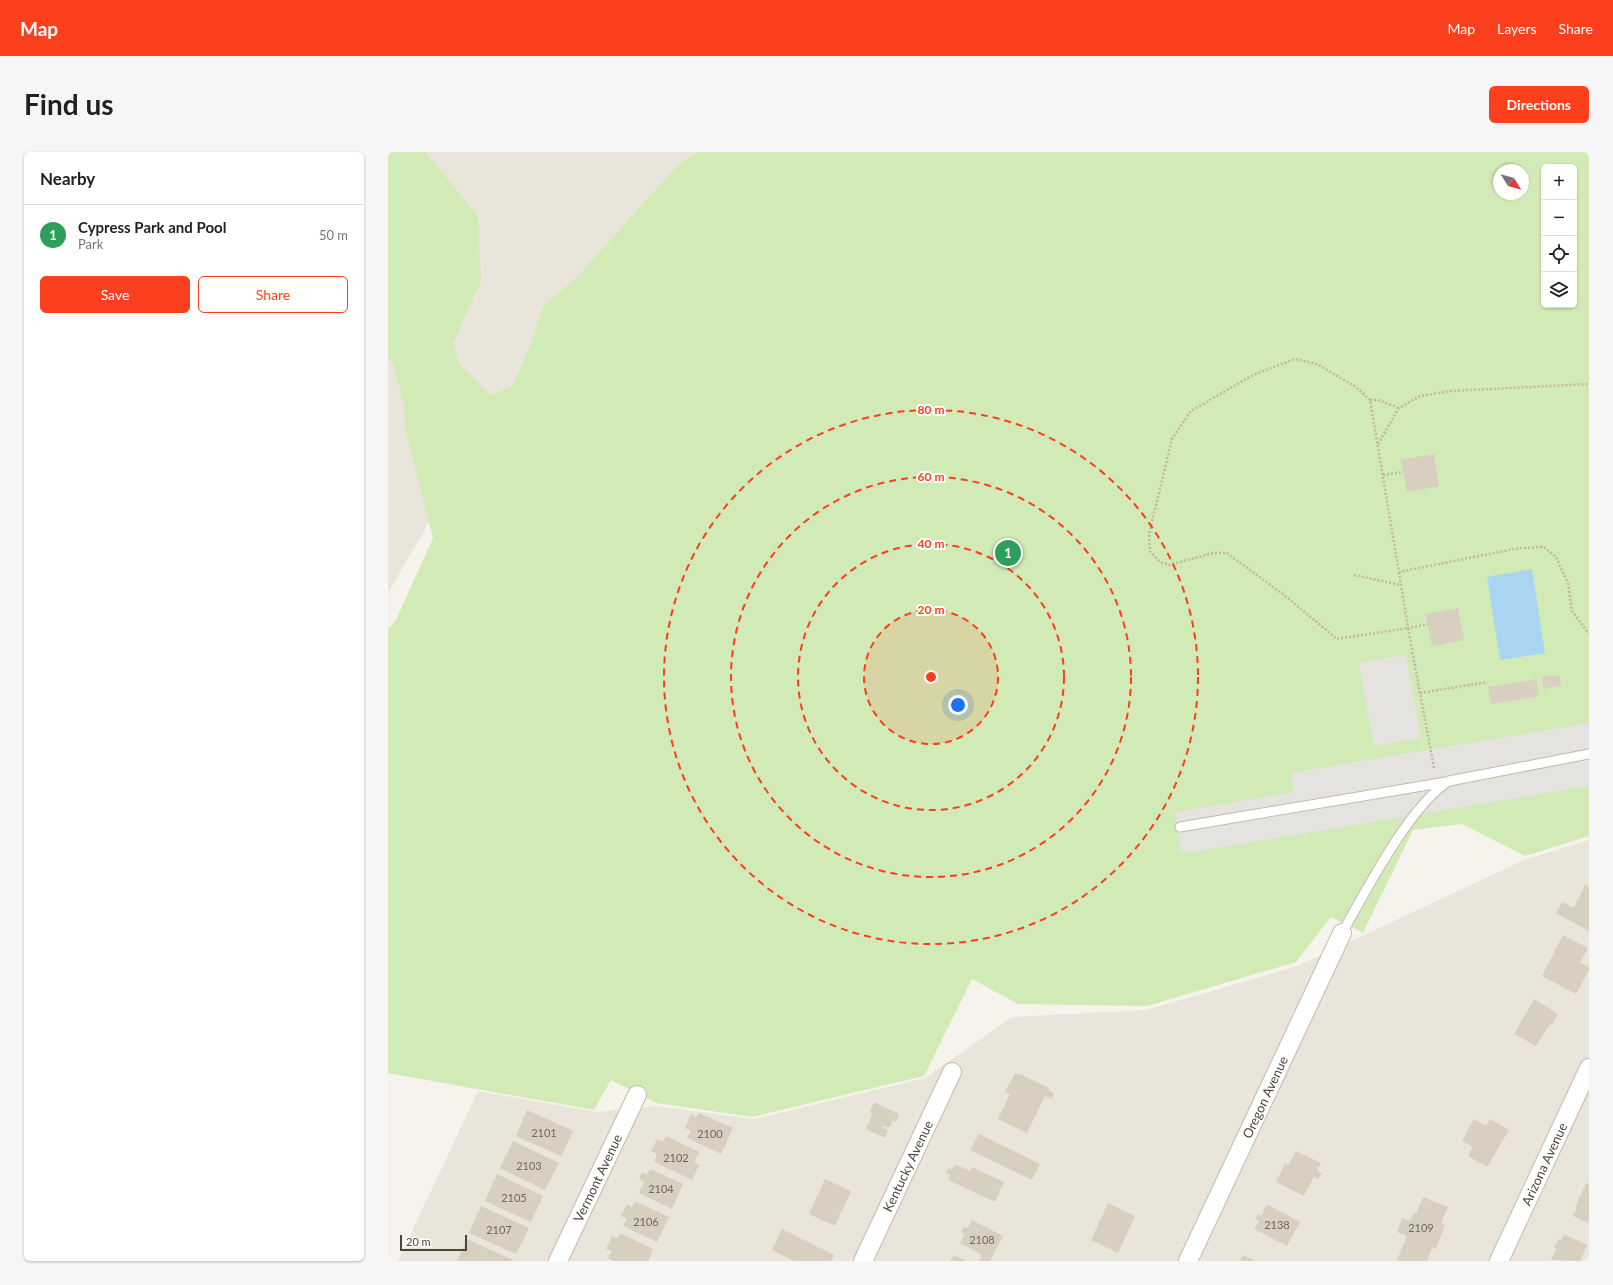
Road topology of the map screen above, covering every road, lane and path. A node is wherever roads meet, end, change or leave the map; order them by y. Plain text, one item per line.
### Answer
1 (1589, 384) edge
2 (1370, 400) junction
3 (1399, 408) junction
4 (1377, 444) junction
5 (1404, 472) dead end
6 (1383, 475) junction
7 (1399, 572) junction
8 (1354, 575) dead end
9 (1401, 585) junction
10 (1428, 624) dead end
11 (1408, 628) junction
12 (1589, 634) edge
13 (1487, 682) dead end
14 (1420, 693) junction
15 (1589, 754) edge
16 (1449, 781) junction
17 (1437, 783) junction
18 (1180, 827) dead end
19 (1342, 933) joint
20 (1589, 1068) edge
21 (952, 1072) dead end
22 (638, 1095) dead end
23 (558, 1261) edge
24 (863, 1261) edge
25 (1188, 1261) edge
26 (1499, 1261) edge

1 - 3 path
2 - 3 path
2 - 4 path
2 - 11 path
3 - 4 path
4 - 6 path
5 - 6 path
6 - 7 path
7 - 9 path
7 - 12 path
8 - 9 path
9 - 11 path
10 - 11 path
11 - 14 path
13 - 14 path
14 - 17 path
15 - 16 lane
16 - 17 lane
16 - 19 lane
17 - 18 lane
19 - 25 street, Oregon Avenue
20 - 26 street, Arizona Avenue
21 - 24 street, Kentucky Avenue
22 - 23 street, Vermont Avenue

